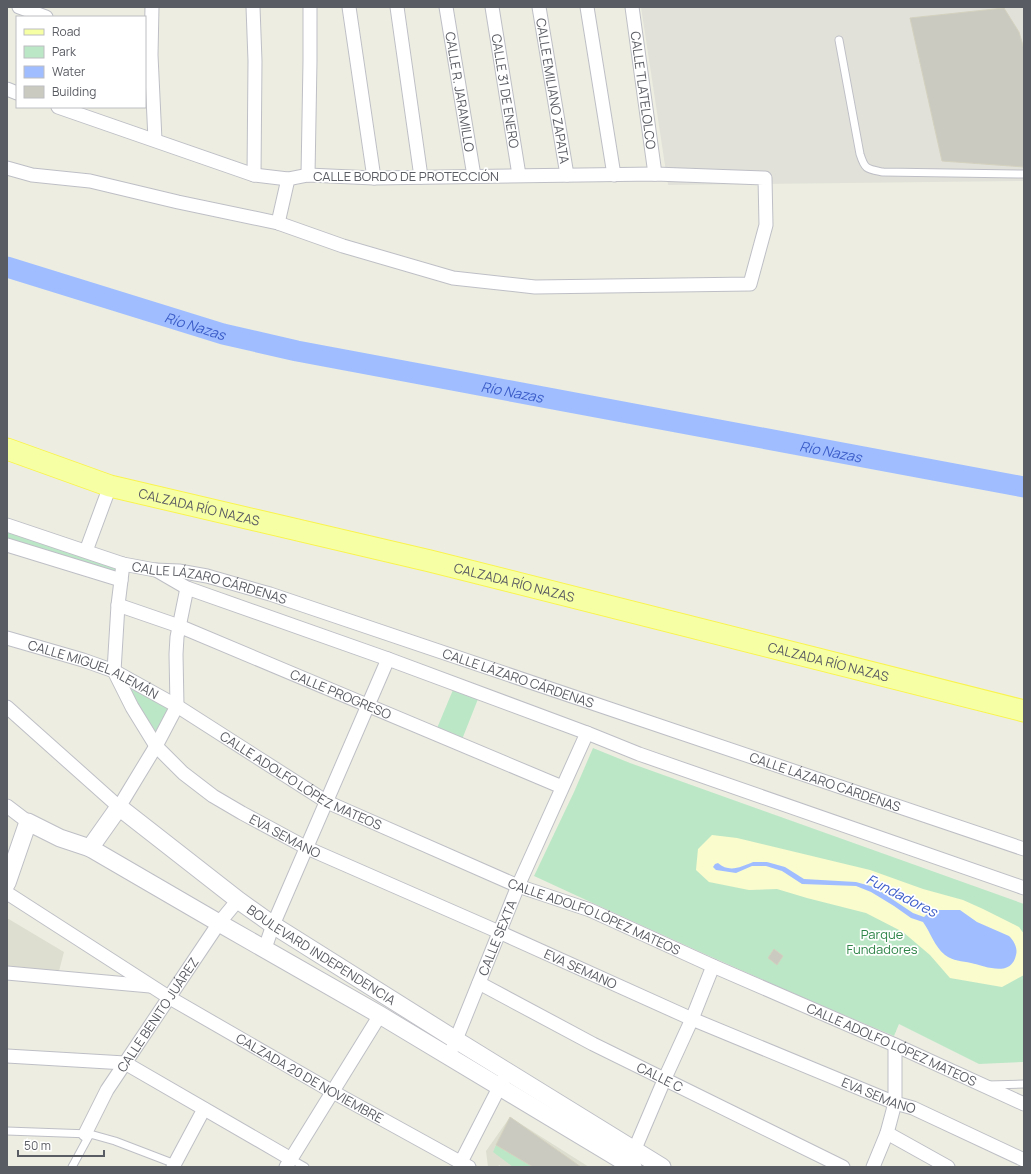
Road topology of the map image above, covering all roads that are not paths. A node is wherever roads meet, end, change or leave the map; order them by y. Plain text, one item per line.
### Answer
1 (19, 7) edge
2 (152, 7) edge
3 (253, 7) edge
4 (310, 7) edge
5 (349, 7) edge
6 (397, 7) edge
7 (446, 7) edge
8 (492, 7) edge
9 (539, 7) edge
10 (587, 7) edge
11 (632, 7) edge
12 (43, 16) edge
13 (839, 40) dead end
14 (148, 54) edge
15 (61, 108) edge
16 (155, 140) junction
17 (7, 168) edge
18 (655, 174) junction
19 (1024, 174) edge
20 (254, 175) junction
21 (308, 175) junction
22 (519, 175) junction
23 (567, 175) junction
24 (614, 175) junction
25 (474, 176) junction
26 (421, 177) junction
27 (374, 178) junction
28 (288, 179) junction
29 (278, 223) junction
30 (7, 449) edge
31 (110, 486) junction
32 (7, 525) edge
33 (7, 545) edge
34 (86, 551) junction
35 (123, 564) junction
36 (155, 570) junction
37 (121, 580) junction
38 (187, 588) junction
39 (118, 605) junction
40 (179, 626) junction
41 (7, 638) edge
42 (388, 659) junction
43 (114, 671) junction
44 (177, 706) junction
45 (368, 706) junction
46 (7, 707) edge
47 (1024, 710) edge
48 (587, 733) junction
49 (156, 746) junction
50 (562, 787) junction
51 (327, 802) junction
52 (7, 806) edge
53 (119, 807) junction
54 (28, 822) junction
55 (90, 848) junction
56 (307, 848) junction
57 (1024, 849) edge
58 (7, 883) edge
59 (518, 886) junction
60 (1024, 888) edge
61 (7, 893) edge
62 (238, 900) junction
63 (219, 924) junction
64 (273, 925) junction
65 (499, 932) junction
66 (265, 948) junction
67 (713, 966) junction
68 (7, 973) edge
69 (479, 983) junction
70 (152, 986) junction
71 (170, 998) junction
72 (380, 1015) junction
73 (692, 1019) junction
74 (456, 1040) junction
75 (895, 1045) junction
76 (7, 1056) edge
77 (449, 1056) junction
78 (125, 1063) junction
79 (503, 1078) junction
80 (664, 1078) junction
81 (1024, 1084) edge
82 (983, 1085) junction
83 (333, 1092) junction
84 (895, 1103) junction
85 (1024, 1104) edge
86 (204, 1109) junction
87 (7, 1131) edge
88 (887, 1132) junction
89 (88, 1134) junction
90 (632, 1160) edge
91 (1024, 1160) edge
92 (288, 1163) edge
93 (465, 1165) edge
94 (654, 1165) edge
95 (174, 1166) edge
96 (72, 1167) edge
97 (305, 1167) edge
98 (843, 1167) edge
99 (873, 1167) edge
100 (948, 1167) edge

1 - 12 street
2 - 14 street
3 - 20 street
4 - 21 street
5 - 27 street
6 - 26 street
7 - 25 street, CALLE R. JARAMILLO
8 - 22 street, CALLE 31 DE ENERO
9 - 23 street, CALLE EMILIANO ZAPATA
10 - 24 street
11 - 18 street, CALLE TLATELOLCO
13 - 19 lane
14 - 16 street
15 - 16 street, CALLE BORDO DE PROTECCIÓN
16 - 20 street, CALLE BORDO DE PROTECCIÓN
17 - 29 street
18 - 24 street, CALLE BORDO DE PROTECCIÓN
18 - 29 street, CALLE BORDO DE PROTECCIÓN
20 - 28 street, CALLE BORDO DE PROTECCIÓN
21 - 27 street, CALLE BORDO DE PROTECCIÓN
21 - 28 street, CALLE BORDO DE PROTECCIÓN
22 - 23 street, CALLE BORDO DE PROTECCIÓN
22 - 25 street, CALLE BORDO DE PROTECCIÓN
23 - 24 street, CALLE BORDO DE PROTECCIÓN
25 - 26 street, CALLE BORDO DE PROTECCIÓN
26 - 27 street, CALLE BORDO DE PROTECCIÓN
28 - 29 street
30 - 31 main road, CALZADA RÍO NAZAS
31 - 34 street
31 - 47 main road, CALZADA RÍO NAZAS
32 - 34 street, CALLE LÁZARO CÁRDENAS
33 - 37 street
34 - 35 street, CALLE LÁZARO CÁRDENAS
35 - 36 street, CALLE LÁZARO CÁRDENAS
35 - 37 street
36 - 38 street
36 - 57 street, CALLE LÁZARO CÁRDENAS
37 - 39 street
38 - 40 street
38 - 42 street
39 - 40 street, CALLE PROGRESO
39 - 43 street
40 - 44 street
40 - 45 street, CALLE PROGRESO
41 - 43 street, CALLE MIGUEL ALEMÁN
42 - 45 street
42 - 48 street
43 - 44 street, CALLE MIGUEL ALEMÁN
43 - 49 street, EVA SEMANO
44 - 49 street
44 - 51 street, CALLE ADOLFO LÓPEZ MATEOS
45 - 50 street, CALLE PROGRESO
45 - 51 street
46 - 53 street, BOULEVARD INDEPENDENCIA
48 - 50 street, CALLE SEXTA
48 - 60 street
49 - 53 street
49 - 56 street, EVA SEMANO
50 - 59 street, CALLE SEXTA
51 - 56 street
51 - 59 street, CALLE ADOLFO LÓPEZ MATEOS
52 - 54 street, BOULEVARD INDEPENDENCIA
53 - 55 street
53 - 62 street, BOULEVARD INDEPENDENCIA
54 - 55 street, BOULEVARD INDEPENDENCIA
54 - 58 street
55 - 63 street, BOULEVARD INDEPENDENCIA
56 - 64 street
56 - 65 street, EVA SEMANO
59 - 65 street, CALLE SEXTA
59 - 67 street, CALLE ADOLFO LÓPEZ MATEOS
61 - 70 street, CALZADA 20 DE NOVIEMBRE
62 - 63 street, CALLE BENITO JUÁREZ
62 - 64 street, BOULEVARD INDEPENDENCIA
63 - 66 street, BOULEVARD INDEPENDENCIA
63 - 71 street, CALLE BENITO JUÁREZ
64 - 66 street
64 - 74 street, BOULEVARD INDEPENDENCIA
65 - 69 street, CALLE SEXTA
65 - 73 street, EVA SEMANO
66 - 72 street, BOULEVARD INDEPENDENCIA
67 - 73 street
67 - 75 street, CALLE ADOLFO LÓPEZ MATEOS
68 - 70 street, CALZADA 20 DE NOVIEMBRE
69 - 74 street, CALLE SEXTA
69 - 80 street, CALLE C
70 - 71 street, CALZADA 20 DE NOVIEMBRE
71 - 78 street, CALLE BENITO JUÁREZ
71 - 83 street, CALZADA 20 DE NOVIEMBRE
72 - 77 street, BOULEVARD INDEPENDENCIA
72 - 83 street
73 - 80 street
73 - 84 street, EVA SEMANO
74 - 77 street, CALLE SEXTA
74 - 79 street, BOULEVARD INDEPENDENCIA
75 - 82 street, CALLE ADOLFO LÓPEZ MATEOS
75 - 84 street
76 - 78 street
77 - 79 street, BOULEVARD INDEPENDENCIA
78 - 86 street
78 - 89 street, CALLE BENITO JUÁREZ
79 - 90 street, BOULEVARD INDEPENDENCIA
79 - 93 street
80 - 90 street
80 - 98 street, CALLE C
81 - 82 lane
82 - 85 street, CALLE ADOLFO LÓPEZ MATEOS
83 - 92 street
83 - 93 street, CALZADA 20 DE NOVIEMBRE
84 - 88 street
84 - 91 street, EVA SEMANO
86 - 92 street
86 - 95 street
87 - 89 lane
88 - 99 street
88 - 100 street
89 - 95 lane
89 - 96 lane, CALLE BENITO JUÁREZ
90 - 94 street, BOULEVARD INDEPENDENCIA
92 - 97 lane

